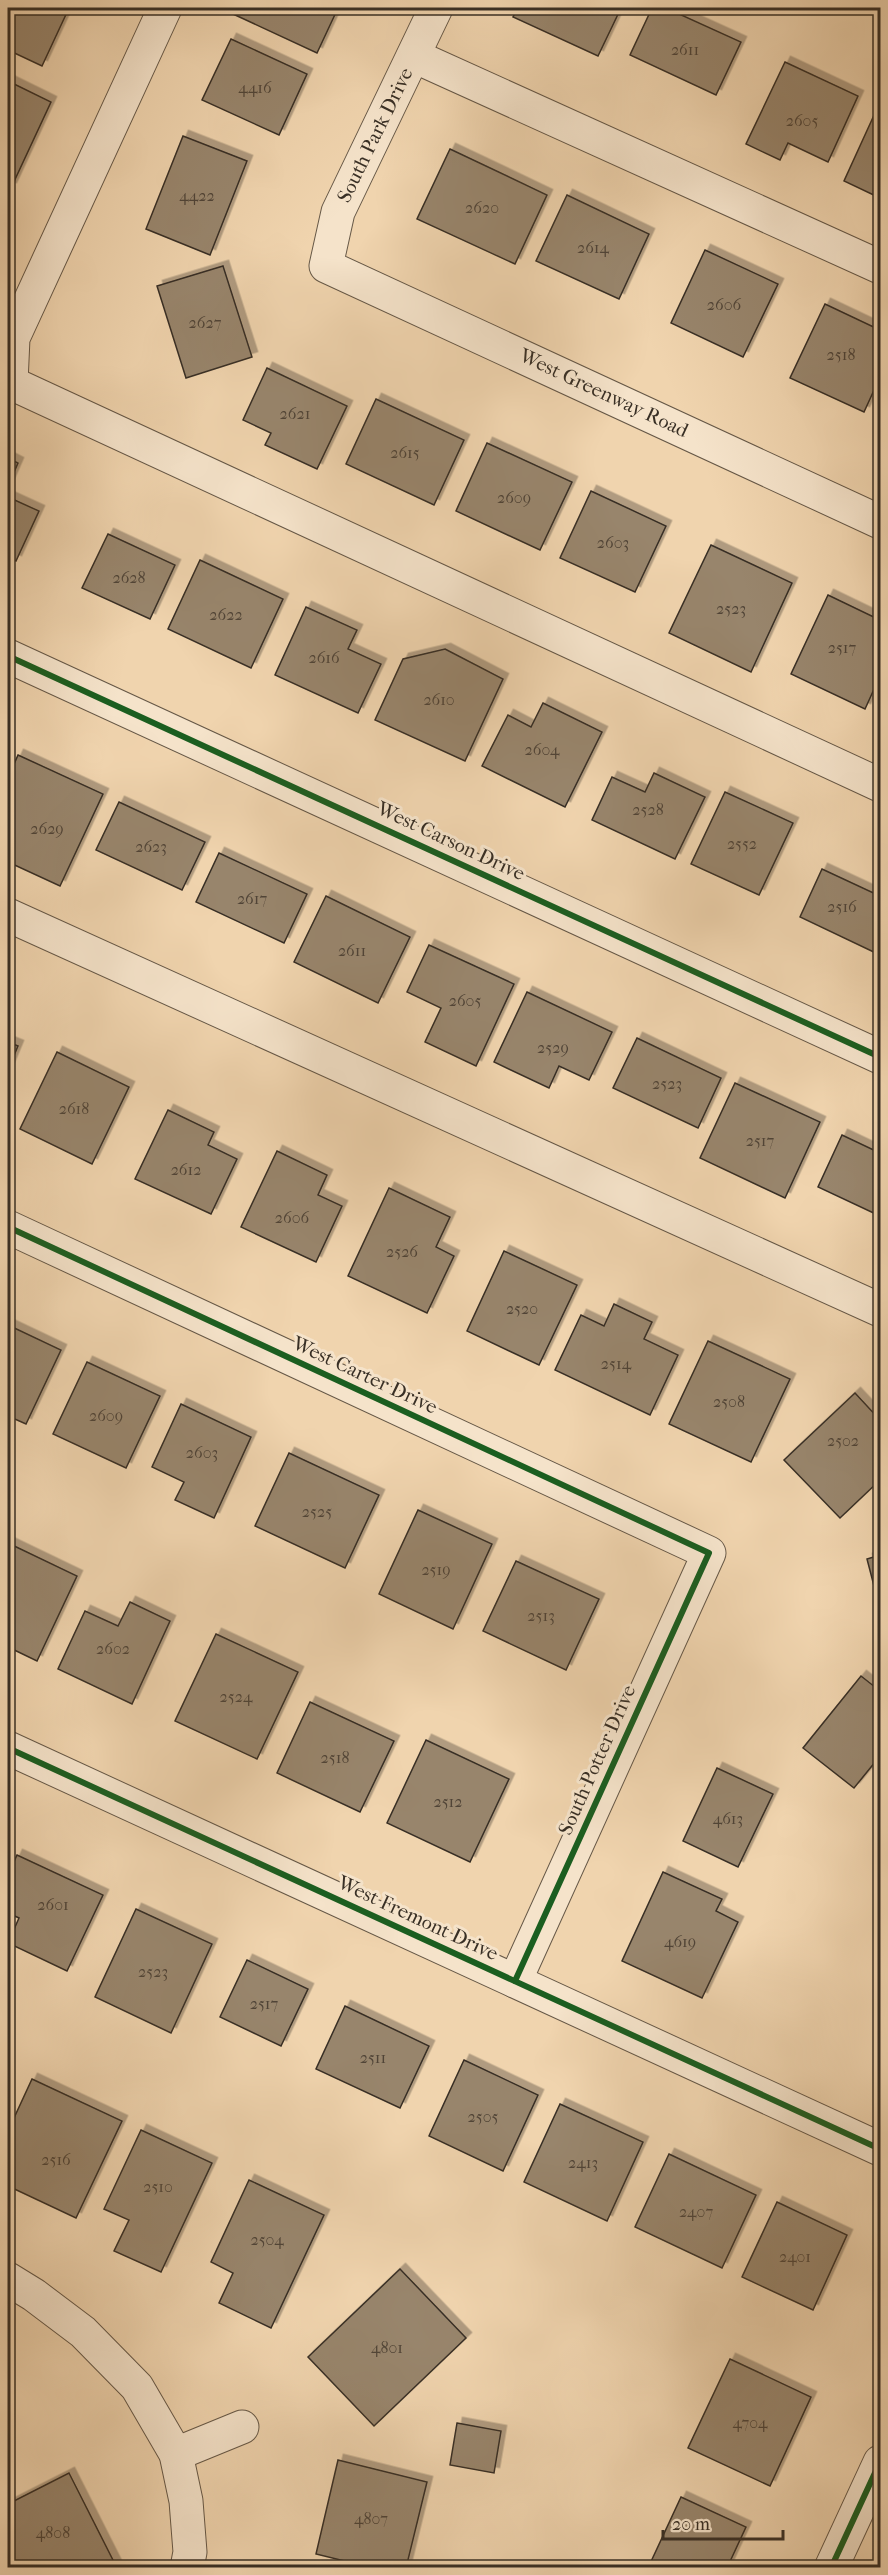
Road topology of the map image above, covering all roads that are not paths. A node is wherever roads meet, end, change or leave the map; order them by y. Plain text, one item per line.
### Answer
1 (165, 8) edge
2 (436, 8) edge
3 (414, 56) junction
4 (326, 266) joint
5 (880, 267) edge
6 (880, 522) edge
7 (8, 656) edge
8 (880, 786) edge
9 (8, 915) edge
10 (880, 1057) edge
11 (8, 1227) edge
12 (880, 1310) edge
13 (709, 1553) joint
14 (8, 1748) edge
15 (515, 1981) junction
16 (880, 2149) edge
17 (8, 2279) edge
18 (242, 2427) dead end
19 (176, 2454) junction
20 (880, 2462) edge
21 (187, 2568) edge
22 (831, 2568) edge

1 - 8 street
2 - 3 street, South Park Drive
3 - 4 street, South Park Drive
3 - 5 street
4 - 6 street, West Greenway Road
7 - 10 street, West Carson Drive
9 - 12 street
11 - 13 street, West Carter Drive
13 - 15 street, South Potter Drive
14 - 15 street, West Fremont Drive
15 - 16 street, West Fremont Drive
17 - 19 street
18 - 19 street
19 - 21 street
20 - 22 street

